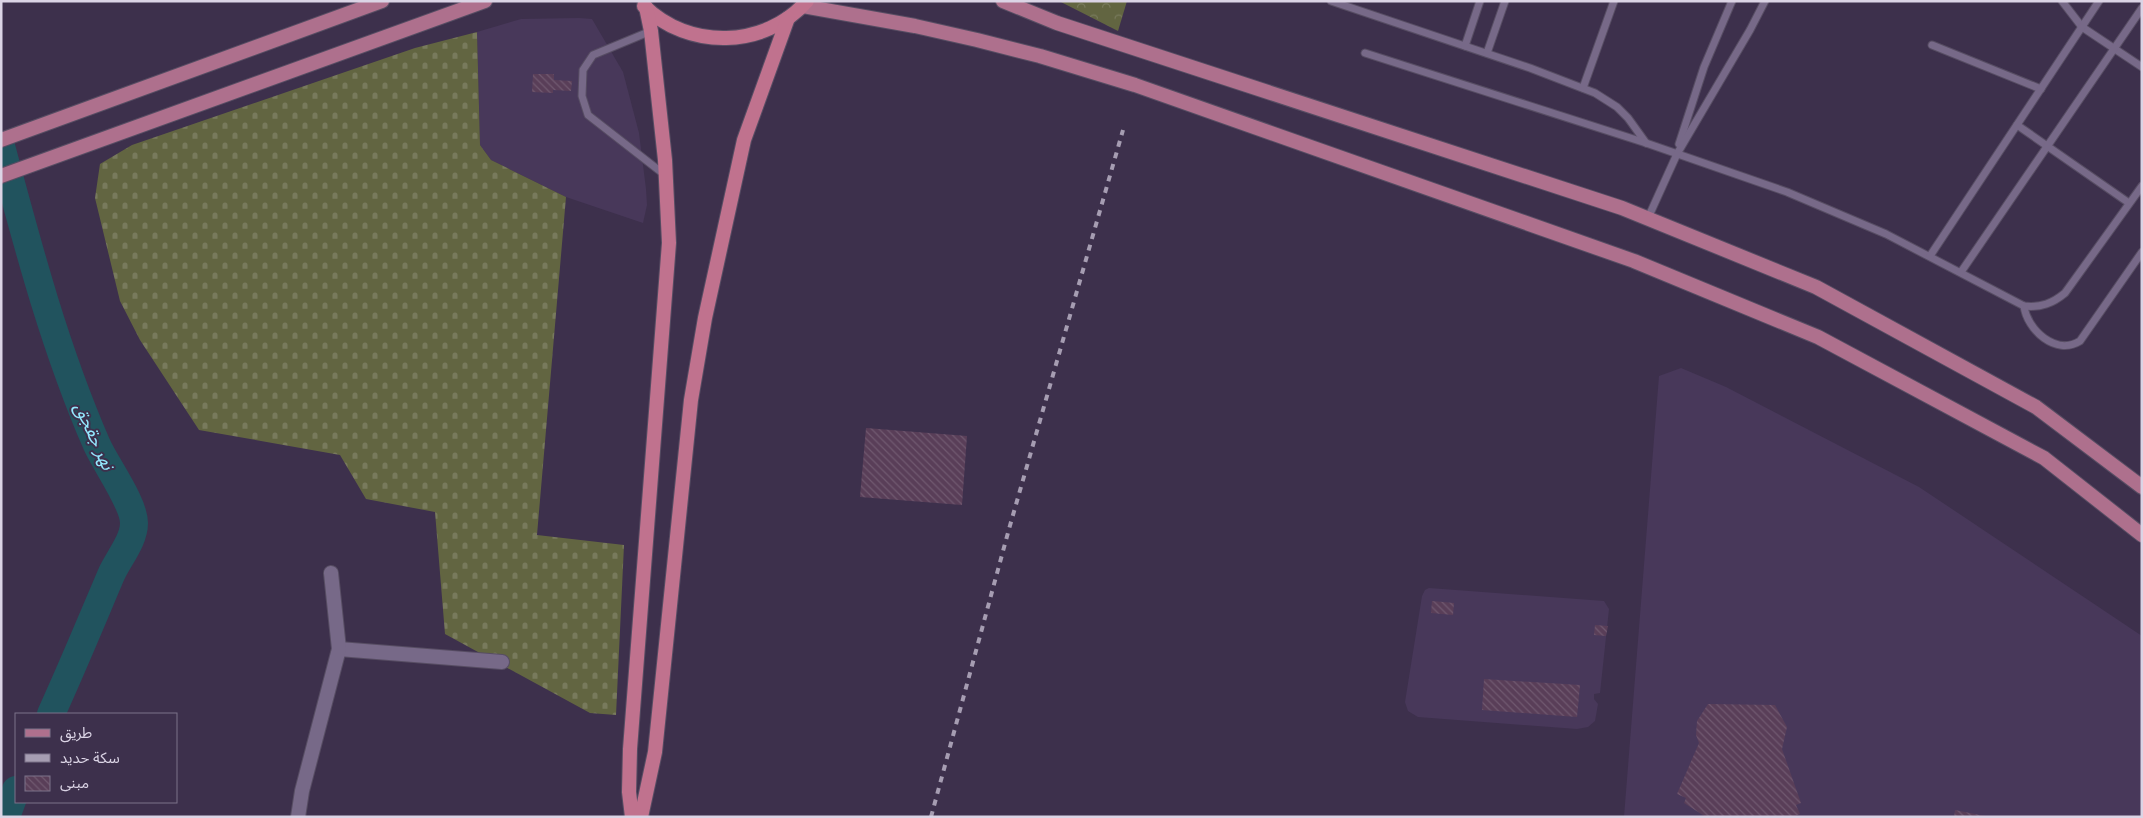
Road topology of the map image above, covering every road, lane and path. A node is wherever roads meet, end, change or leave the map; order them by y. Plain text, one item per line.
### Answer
1 (382, 1) edge
2 (485, 1) edge
3 (1003, 1) edge
4 (1331, 1) edge
5 (1480, 1) edge
6 (1505, 1) edge
7 (1614, 1) edge
8 (1732, 1) edge
9 (1765, 1) edge
10 (2062, 1) edge
11 (2099, 1) edge
12 (643, 4) edge
13 (805, 4) edge
14 (2142, 8) edge
15 (788, 18) junction
16 (2082, 27) junction
17 (652, 31) junction
18 (1932, 45) dead end
19 (1465, 46) junction
20 (2114, 48) junction
21 (1365, 53) dead end
22 (1487, 53) junction
23 (2142, 67) edge
24 (1582, 88) junction
25 (2041, 89) junction
26 (2017, 125) junction
27 (1, 140) edge
28 (1646, 143) junction
29 (2046, 146) junction
30 (1677, 154) junction
31 (1, 176) edge
32 (666, 176) junction
33 (2142, 186) edge
34 (2129, 203) junction
35 (1648, 218) junction
36 (2142, 252) edge
37 (1930, 256) junction
38 (1960, 272) junction
39 (2024, 306) junction
40 (2142, 487) edge
41 (2142, 535) edge
42 (331, 573) dead end
43 (339, 649) junction
44 (502, 662) dead end
45 (298, 817) edge
46 (632, 817) edge
47 (641, 817) edge

1 - 27 main road
2 - 31 main road
3 - 35 main road
4 - 19 lane
5 - 19 lane
6 - 22 lane
7 - 24 lane
8 - 30 lane
9 - 30 lane
10 - 16 lane
11 - 16 lane
12 - 15 highway
12 - 17 highway
13 - 15 highway
13 - 41 main road
14 - 20 lane
15 - 47 highway
16 - 20 lane
16 - 25 lane
17 - 32 highway
17 - 32 lane
18 - 25 lane
19 - 22 lane
20 - 23 lane
20 - 29 lane
21 - 28 lane
22 - 24 lane
24 - 28 lane
25 - 26 lane
26 - 29 lane
26 - 37 lane
28 - 30 lane
29 - 34 lane
29 - 38 lane
30 - 35 lane
30 - 37 lane
32 - 46 highway
33 - 34 lane
34 - 39 lane
35 - 40 main road
36 - 39 lane
37 - 38 lane
38 - 39 lane
42 - 43 street
43 - 44 street
43 - 45 street

